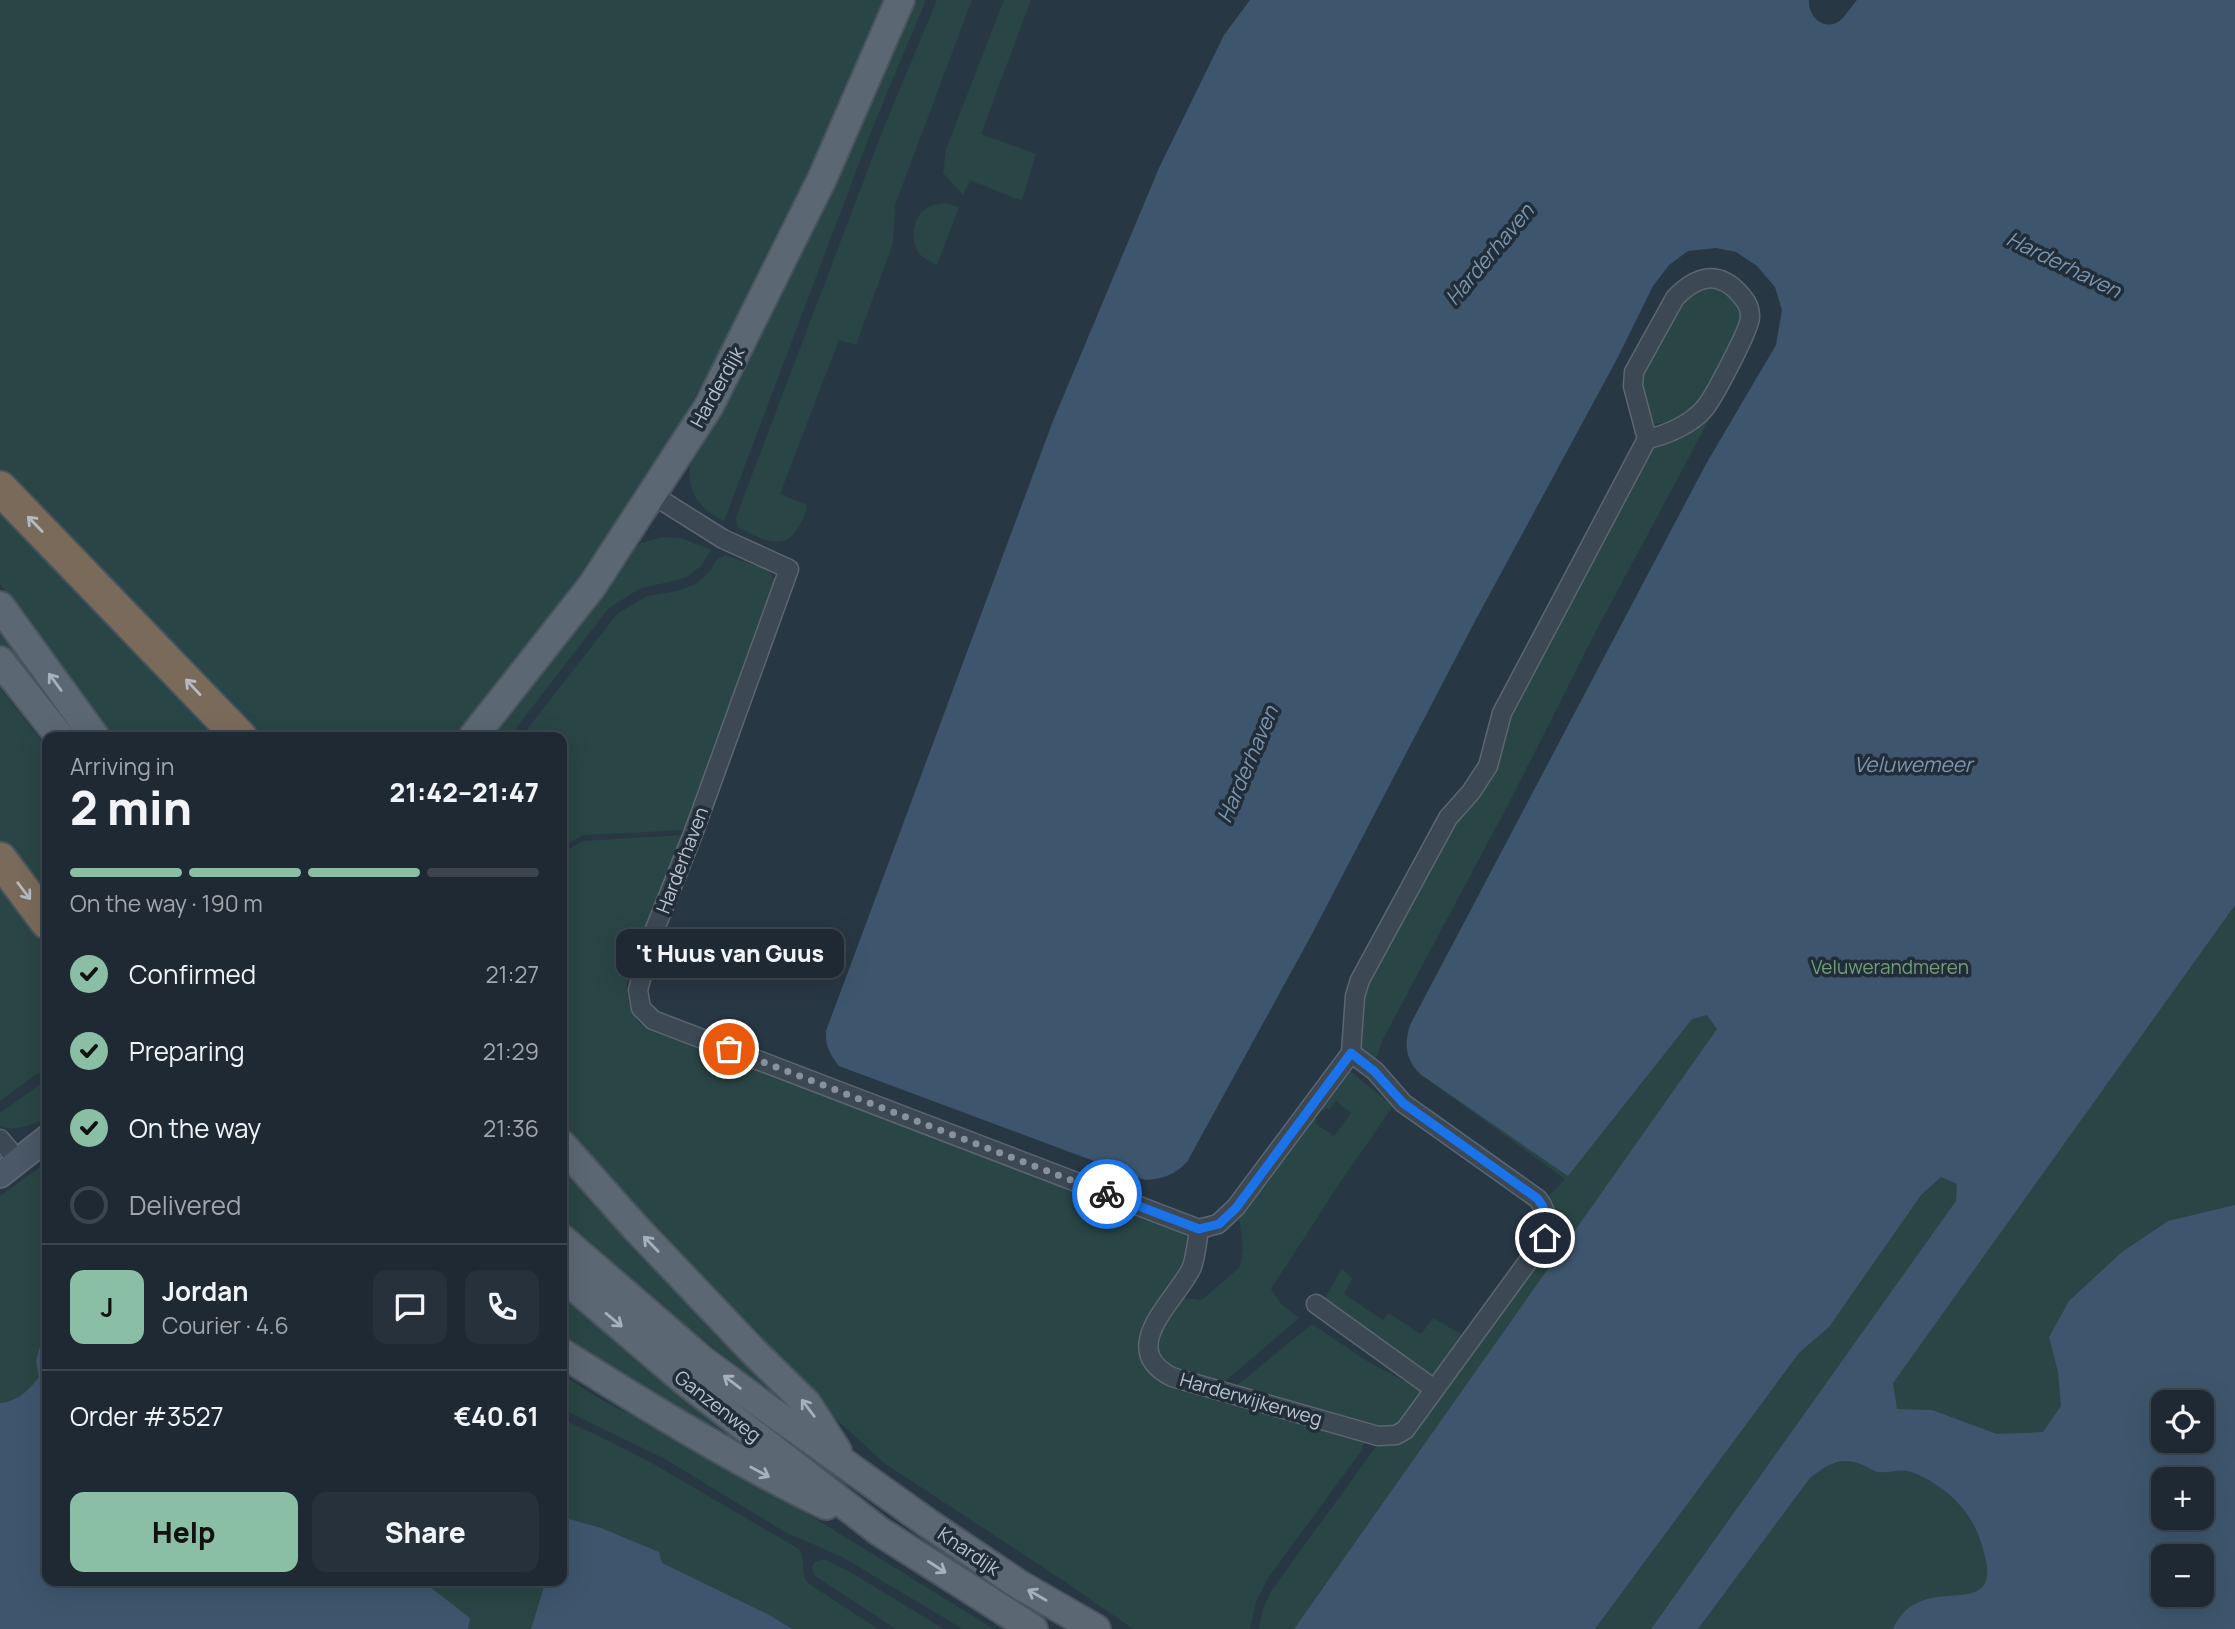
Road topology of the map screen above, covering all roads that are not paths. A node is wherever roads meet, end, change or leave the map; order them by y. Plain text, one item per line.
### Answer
1 (900, 0) edge
2 (1647, 439) junction
3 (0, 488) edge
4 (653, 495) junction
5 (0, 606) edge
6 (0, 661) edge
7 (56, 732) edge
8 (91, 732) edge
9 (235, 732) edge
10 (477, 732) edge
11 (0, 859) edge
12 (42, 915) edge
13 (1351, 1053) junction
14 (0, 1139) edge
15 (42, 1143) edge
16 (567, 1150) edge
17 (9, 1169) edge
18 (1199, 1229) junction
19 (567, 1243) edge
20 (567, 1280) edge
21 (1316, 1304) dead end
22 (567, 1356) edge
23 (1434, 1389) junction
24 (846, 1465) junction
25 (879, 1531) junction
26 (1032, 1629) edge
27 (1096, 1629) edge

1 - 4 main road, Harderdijk
2 - 2 street
2 - 13 street
9 -> 3 highway
4 - 10 main road, Harderdijk
4 - 18 street, Harderhaven
8 -> 5 main road
6 - 7 main road
11 -> 12 highway
13 - 18 street
13 - 23 street, Harderwijkerweg
14 - 17 street
15 - 17 main road
24 -> 16 main road
18 - 23 street, Harderwijkerweg
24 -> 19 main road, Ganzenweg
20 -> 25 main road, Ganzenweg
21 - 23 street
22 -> 25 main road
27 -> 24 main road, Knardijk
25 -> 26 main road, Knardijk

